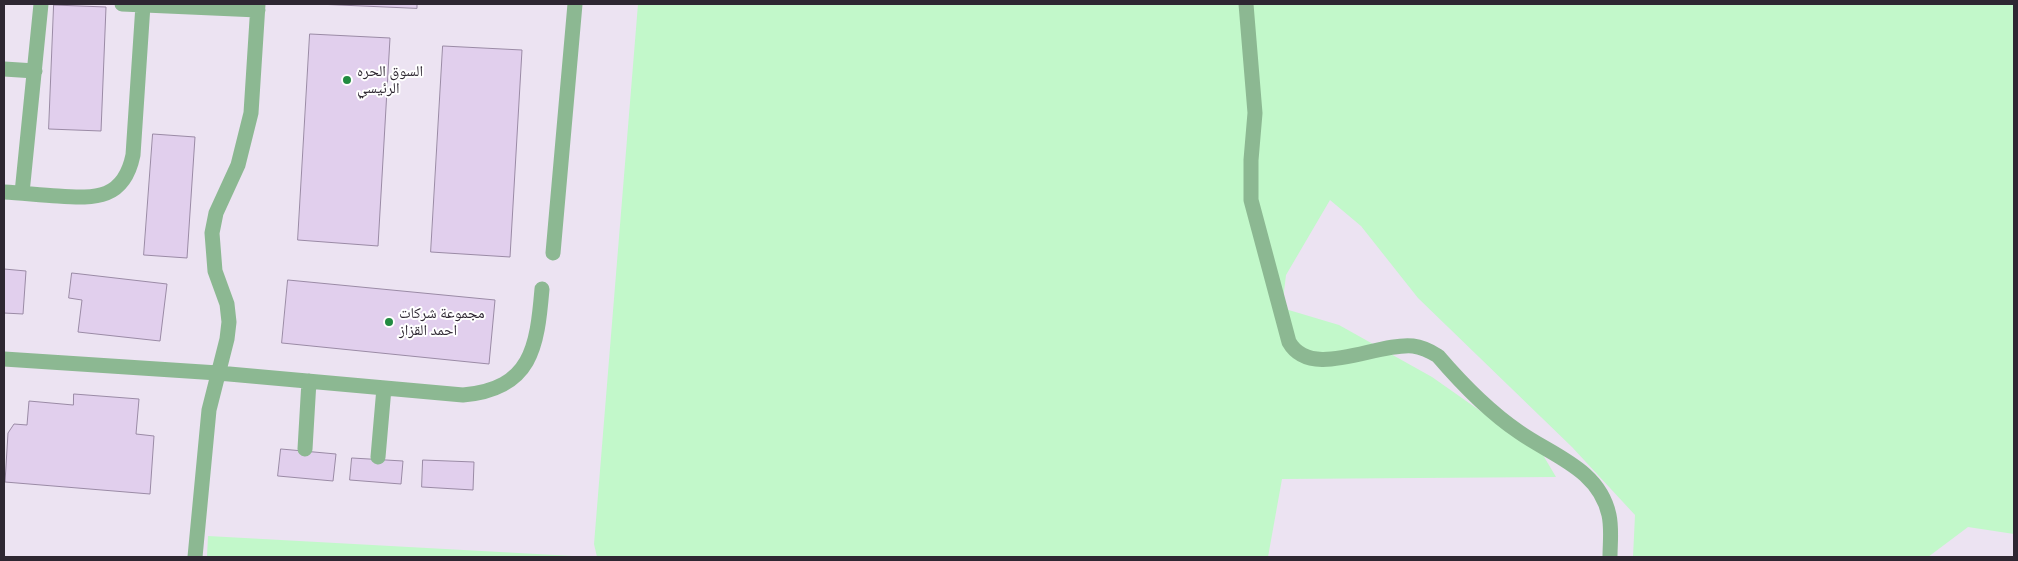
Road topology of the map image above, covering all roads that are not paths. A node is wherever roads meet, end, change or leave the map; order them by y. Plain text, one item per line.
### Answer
1 (41, 4) edge
2 (122, 4) edge
3 (575, 4) edge
4 (1246, 4) edge
5 (143, 5) edge
6 (258, 7) edge
7 (4, 69) edge
8 (35, 71) junction
9 (4, 192) edge
10 (22, 193) junction
11 (553, 253) dead end
12 (542, 289) dead end
13 (4, 359) edge
14 (218, 373) junction
15 (309, 381) junction
16 (384, 388) junction
17 (305, 449) dead end
18 (378, 457) dead end
19 (194, 557) edge
20 (1610, 557) edge

1 - 8 lane
2 - 5 lane
3 - 11 lane
4 - 20 lane
5 - 6 lane
5 - 10 lane
6 - 14 lane
7 - 8 lane
8 - 10 lane
9 - 10 lane
12 - 16 lane
13 - 14 lane
14 - 15 lane
14 - 19 lane
15 - 16 lane
15 - 17 lane
16 - 18 lane

